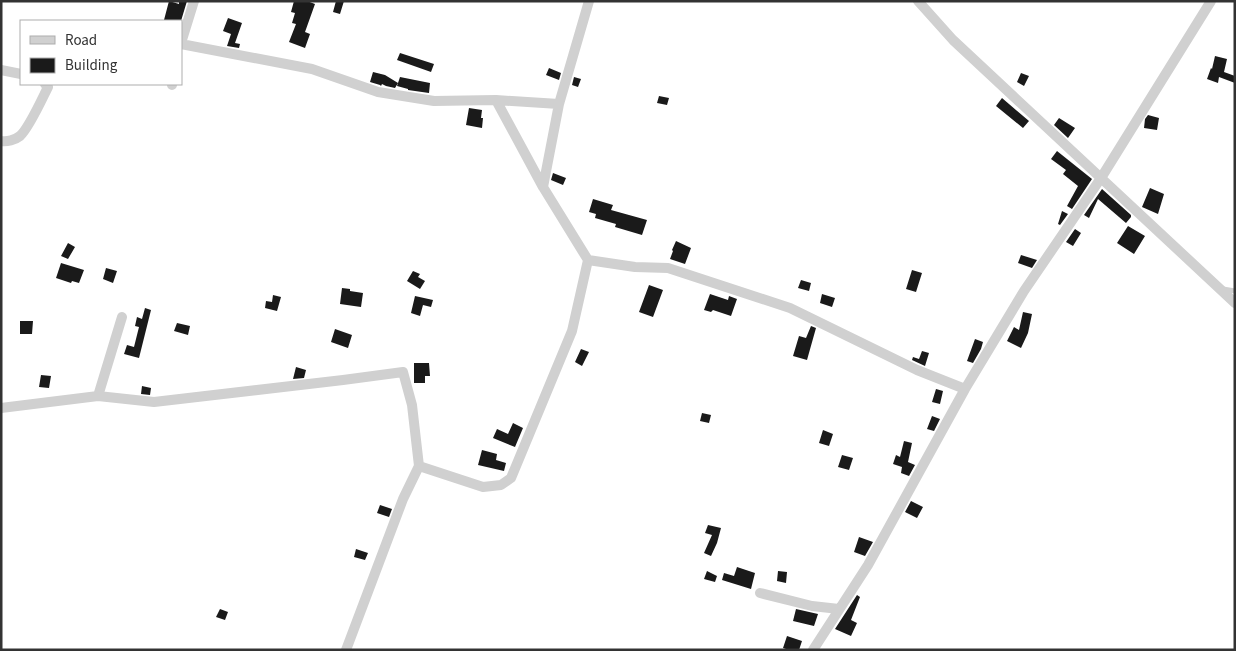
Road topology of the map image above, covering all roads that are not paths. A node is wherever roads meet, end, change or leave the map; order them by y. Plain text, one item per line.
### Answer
1 (194, 1) edge
2 (589, 1) edge
3 (918, 1) edge
4 (1211, 1) edge
5 (182, 40) edge
6 (182, 43) edge
7 (1, 70) edge
8 (20, 74) edge
9 (46, 85) edge
10 (496, 100) junction
11 (559, 104) junction
12 (1, 141) edge
13 (1100, 178) junction
14 (543, 187) junction
15 (588, 260) junction
16 (1219, 288) junction
17 (1235, 291) edge
18 (1235, 303) edge
19 (122, 317) dead end
20 (965, 390) junction
21 (98, 396) junction
22 (1, 408) edge
23 (419, 466) junction
24 (760, 593) dead end
25 (839, 609) junction
26 (346, 650) edge
27 (813, 650) edge

1 - 5 street
2 - 11 street
3 - 13 street
4 - 13 street
6 - 10 street
7 - 8 street
9 - 12 street
10 - 11 street
10 - 14 street
11 - 14 street
13 - 16 street
13 - 20 street
14 - 15 street
15 - 20 street
15 - 23 street
16 - 17 lane
16 - 18 street
19 - 21 street
20 - 25 street
21 - 22 street
21 - 23 street
23 - 26 street
24 - 25 street
25 - 27 street

